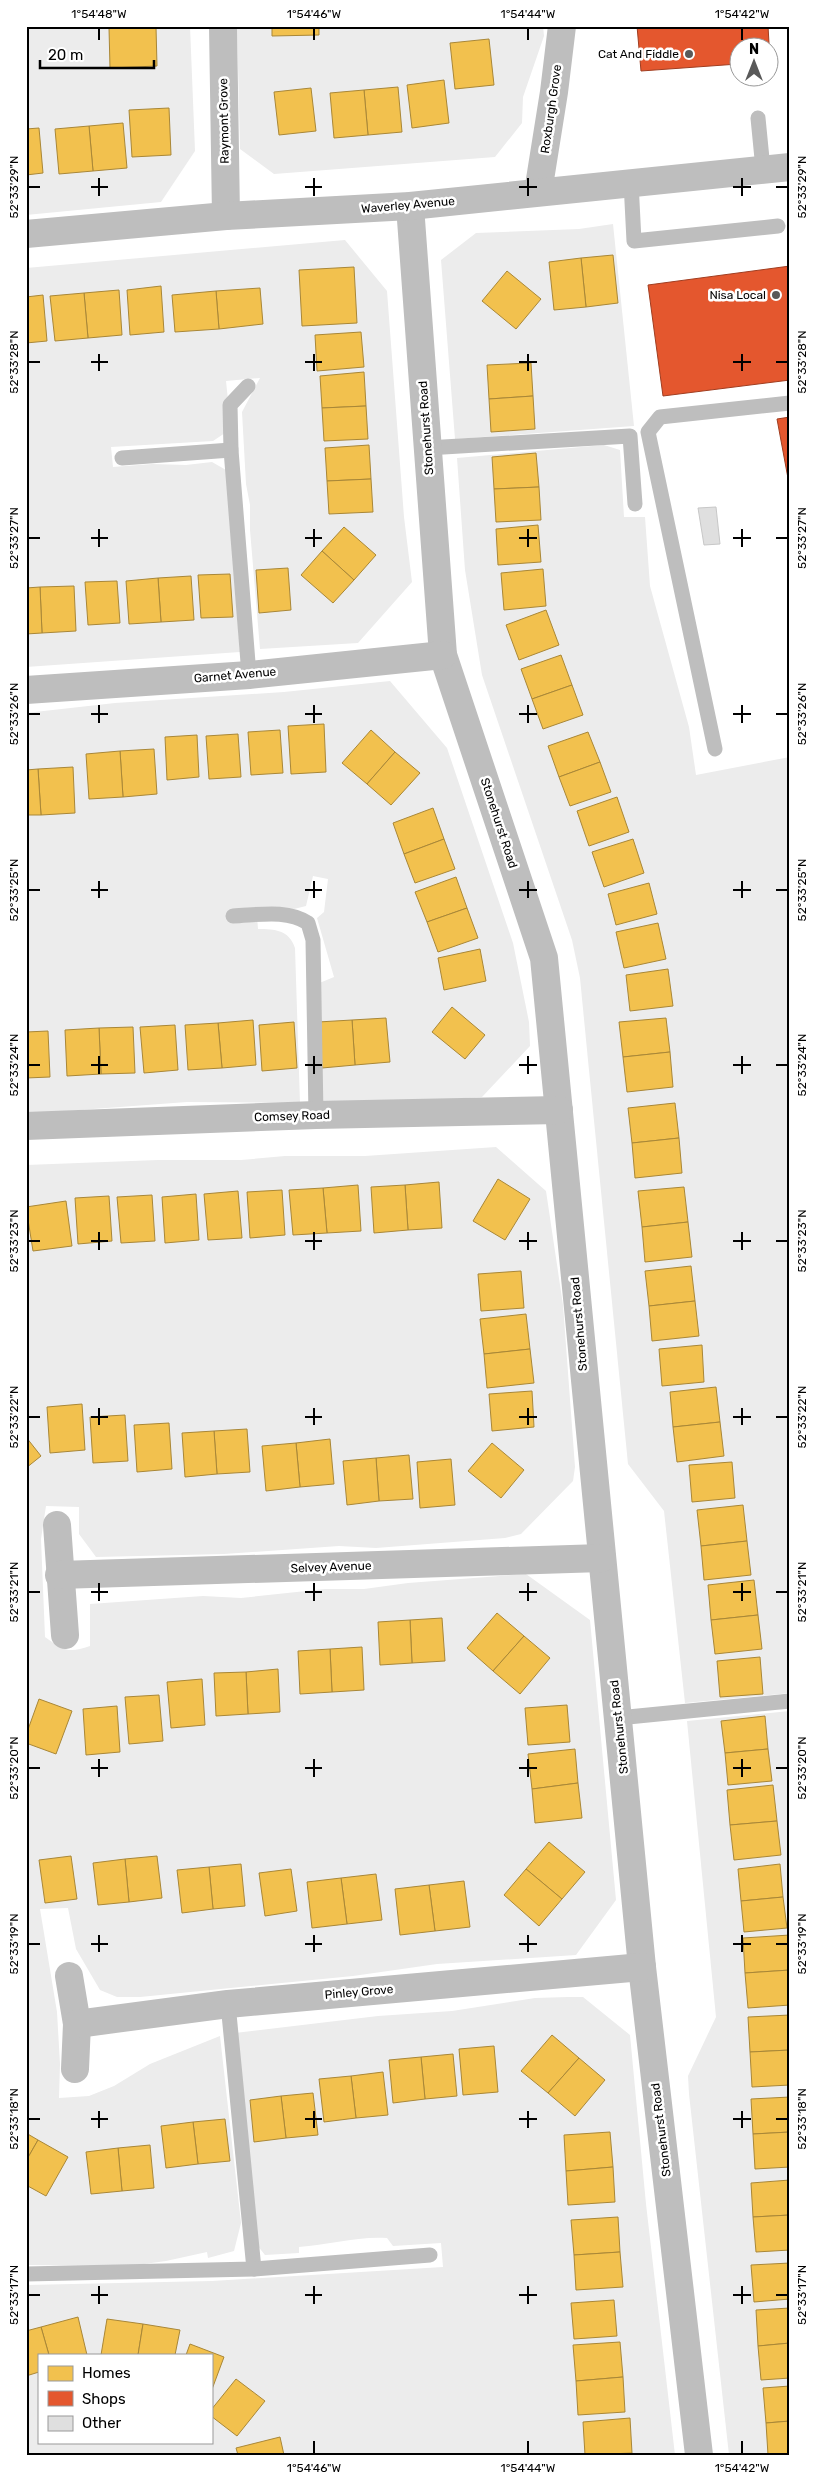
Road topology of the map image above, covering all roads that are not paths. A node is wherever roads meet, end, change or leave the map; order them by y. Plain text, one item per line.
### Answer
1 (223, 26) edge
2 (562, 26) edge
3 (758, 118) dead end
4 (790, 167) edge
5 (763, 169) junction
6 (631, 182) junction
7 (538, 192) junction
8 (410, 206) junction
9 (226, 216) junction
10 (778, 226) dead end
11 (26, 234) edge
12 (248, 386) dead end
13 (790, 403) edge
14 (427, 448) junction
15 (231, 450) junction
16 (122, 458) dead end
17 (635, 504) dead end
18 (443, 654) junction
19 (249, 675) junction
20 (26, 690) edge
21 (715, 749) dead end
22 (233, 916) dead end
23 (559, 1110) junction
24 (316, 1115) junction
25 (26, 1126) edge
26 (57, 1525) dead end
27 (602, 1558) junction
28 (59, 1575) junction
29 (65, 1636) dead end
30 (790, 1701) edge
31 (618, 1718) junction
32 (642, 1967) junction
33 (69, 1976) dead end
34 (228, 2004) junction
35 (77, 2024) junction
36 (75, 2069) dead end
37 (430, 2255) dead end
38 (254, 2269) junction
39 (26, 2274) edge
40 (699, 2455) edge

1 - 9 street, Raymont Grove
2 - 7 street, Roxburgh Grove
3 - 5 lane
4 - 5 street, Waverley Avenue
5 - 6 street, Waverley Avenue
6 - 7 street, Waverley Avenue
6 - 10 lane
7 - 8 street, Waverley Avenue
8 - 9 street, Waverley Avenue
8 - 14 street, Stonehurst Road
9 - 11 street, Waverley Avenue
12 - 15 lane
13 - 21 lane
14 - 17 lane
14 - 18 street, Stonehurst Road
15 - 16 lane
15 - 19 lane
18 - 19 street, Garnet Avenue
18 - 23 street, Stonehurst Road
19 - 20 street, Garnet Avenue
22 - 24 lane
23 - 24 street, Comsey Road
23 - 27 street, Stonehurst Road
24 - 25 street, Comsey Road
26 - 28 street
27 - 28 street, Selvey Avenue
27 - 31 street, Stonehurst Road
28 - 29 street
30 - 31 lane
31 - 32 street, Stonehurst Road
32 - 34 street, Pinley Grove
32 - 40 street, Stonehurst Road
33 - 35 street
34 - 35 street, Pinley Grove
34 - 38 lane
35 - 36 street
37 - 38 lane
38 - 39 lane

